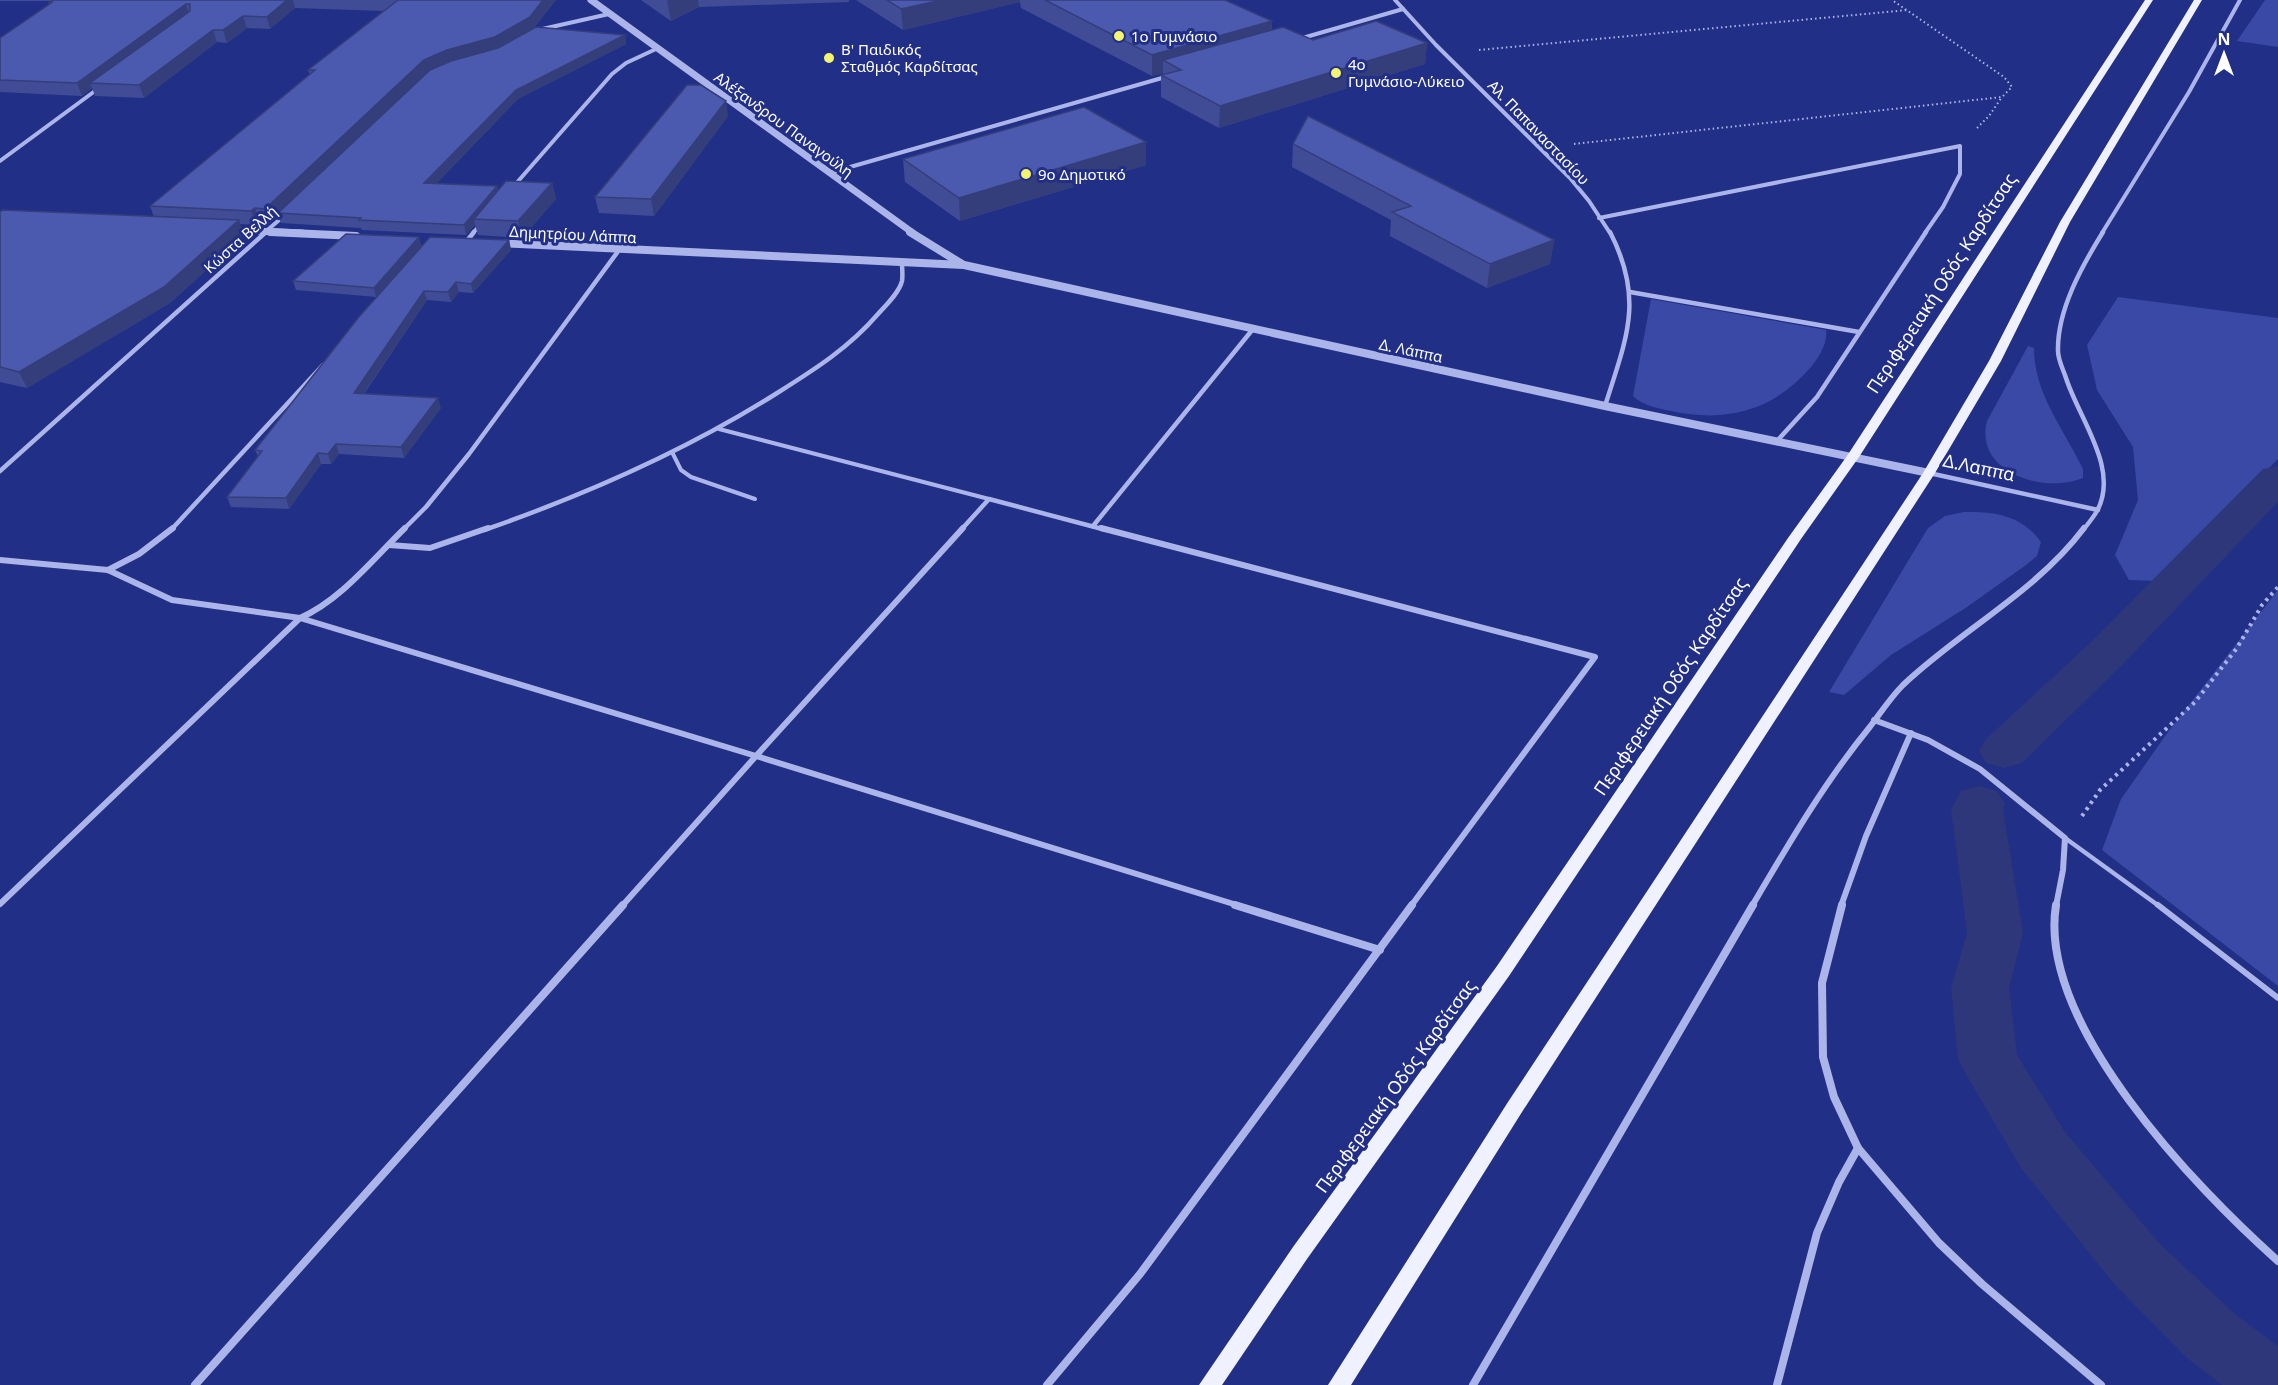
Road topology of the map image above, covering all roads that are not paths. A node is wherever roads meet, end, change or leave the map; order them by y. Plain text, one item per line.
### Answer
1 (591, 0) edge
2 (1395, 0) edge
3 (2149, 0) edge
4 (2198, 0) edge
5 (2240, 0) edge
6 (1403, 9) junction
7 (609, 14) junction
8 (532, 32) edge
9 (1288, 42) edge
10 (656, 49) junction
11 (1173, 75) edge
12 (105, 84) edge
13 (0, 161) edge
14 (829, 174) junction
15 (512, 189) edge
16 (291, 209) edge
17 (489, 215) edge
18 (1599, 218) junction
19 (220, 229) edge
20 (267, 232) junction
21 (361, 237) edge
22 (454, 241) edge
23 (466, 242) junction
24 (477, 242) edge
25 (489, 243) edge
26 (619, 250) junction
27 (903, 263) junction
28 (964, 265) junction
29 (1630, 292) junction
30 (1253, 329) junction
31 (1859, 332) junction
32 (327, 360) edge
33 (1605, 406) junction
34 (719, 429) junction
35 (1777, 441) junction
36 (672, 452) junction
37 (1853, 458) junction
38 (0, 471) edge
39 (1929, 473) junction
40 (755, 498) dead end
41 (989, 499) junction
42 (2098, 510) junction
43 (1093, 526) junction
44 (389, 545) junction
45 (0, 560) edge
46 (108, 570) junction
47 (300, 618) junction
48 (1874, 720) junction
49 (1911, 733) junction
50 (756, 756) junction
51 (2065, 838) junction
52 (0, 904) edge
53 (1380, 950) junction
54 (2278, 998) edge
55 (1857, 1148) junction
56 (2278, 1261) edge
57 (195, 1385) edge
58 (1047, 1385) edge
59 (1210, 1385) edge
60 (1339, 1385) edge
61 (1473, 1385) edge
62 (1777, 1385) edge
63 (2101, 1385) edge

1 - 7 street, Αλέξανδρου Παναγούλη
2 - 6 street, Αλ. Παπαναστασίου
3 - 37 main road, Περιφερειακή Οδός Καρδίτσας
4 - 39 main road
5 - 42 street
6 - 9 street
6 - 18 street, Αλ. Παπαναστασίου
7 - 8 street
7 - 10 street, Αλέξανδρου Παναγούλη
10 - 14 street, Αλέξανδρου Παναγούλη
10 - 15 street
11 - 14 street
12 - 13 street
14 - 28 street, Αλέξανδρου Παναγούλη
16 - 20 street, Κώστα Βελλή
17 - 23 street
18 - 29 street, Αλ. Παπαναστασίου
18 - 31 street
19 - 20 street
20 - 21 street
20 - 38 street, Κώστα Βελλή
22 - 23 street
23 - 24 street
25 - 26 street, Δημητρίου Λάππα
26 - 27 street, Δημητρίου Λάππα
26 - 44 street
27 - 28 street, Δημητρίου Λάππα
27 - 34 street
28 - 30 street, Δ. Λάππα
29 - 31 street
29 - 33 street, Αλ. Παπαναστασίου
30 - 33 street, Δ. Λάππα
30 - 43 street
31 - 35 street
32 - 46 street
33 - 35 street, Δ. Λάππα
34 - 36 street
34 - 41 lane
35 - 37 street, Δ. Λάππα
36 - 40 lane
36 - 44 street
37 - 39 street, Δ.Λαππα
37 - 59 main road, Περιφερειακή Οδός Καρδίτσας
39 - 42 street, Δ.Λαππα
39 - 60 main road
41 - 43 street
41 - 50 street
42 - 48 street
43 - 53 street
44 - 47 street
45 - 46 street
46 - 47 street
47 - 50 street
47 - 52 street
48 - 49 street
48 - 61 street
49 - 51 street
49 - 55 street
50 - 53 street
50 - 57 street
51 - 54 lane
51 - 56 street
53 - 58 street
55 - 62 street
55 - 63 street

